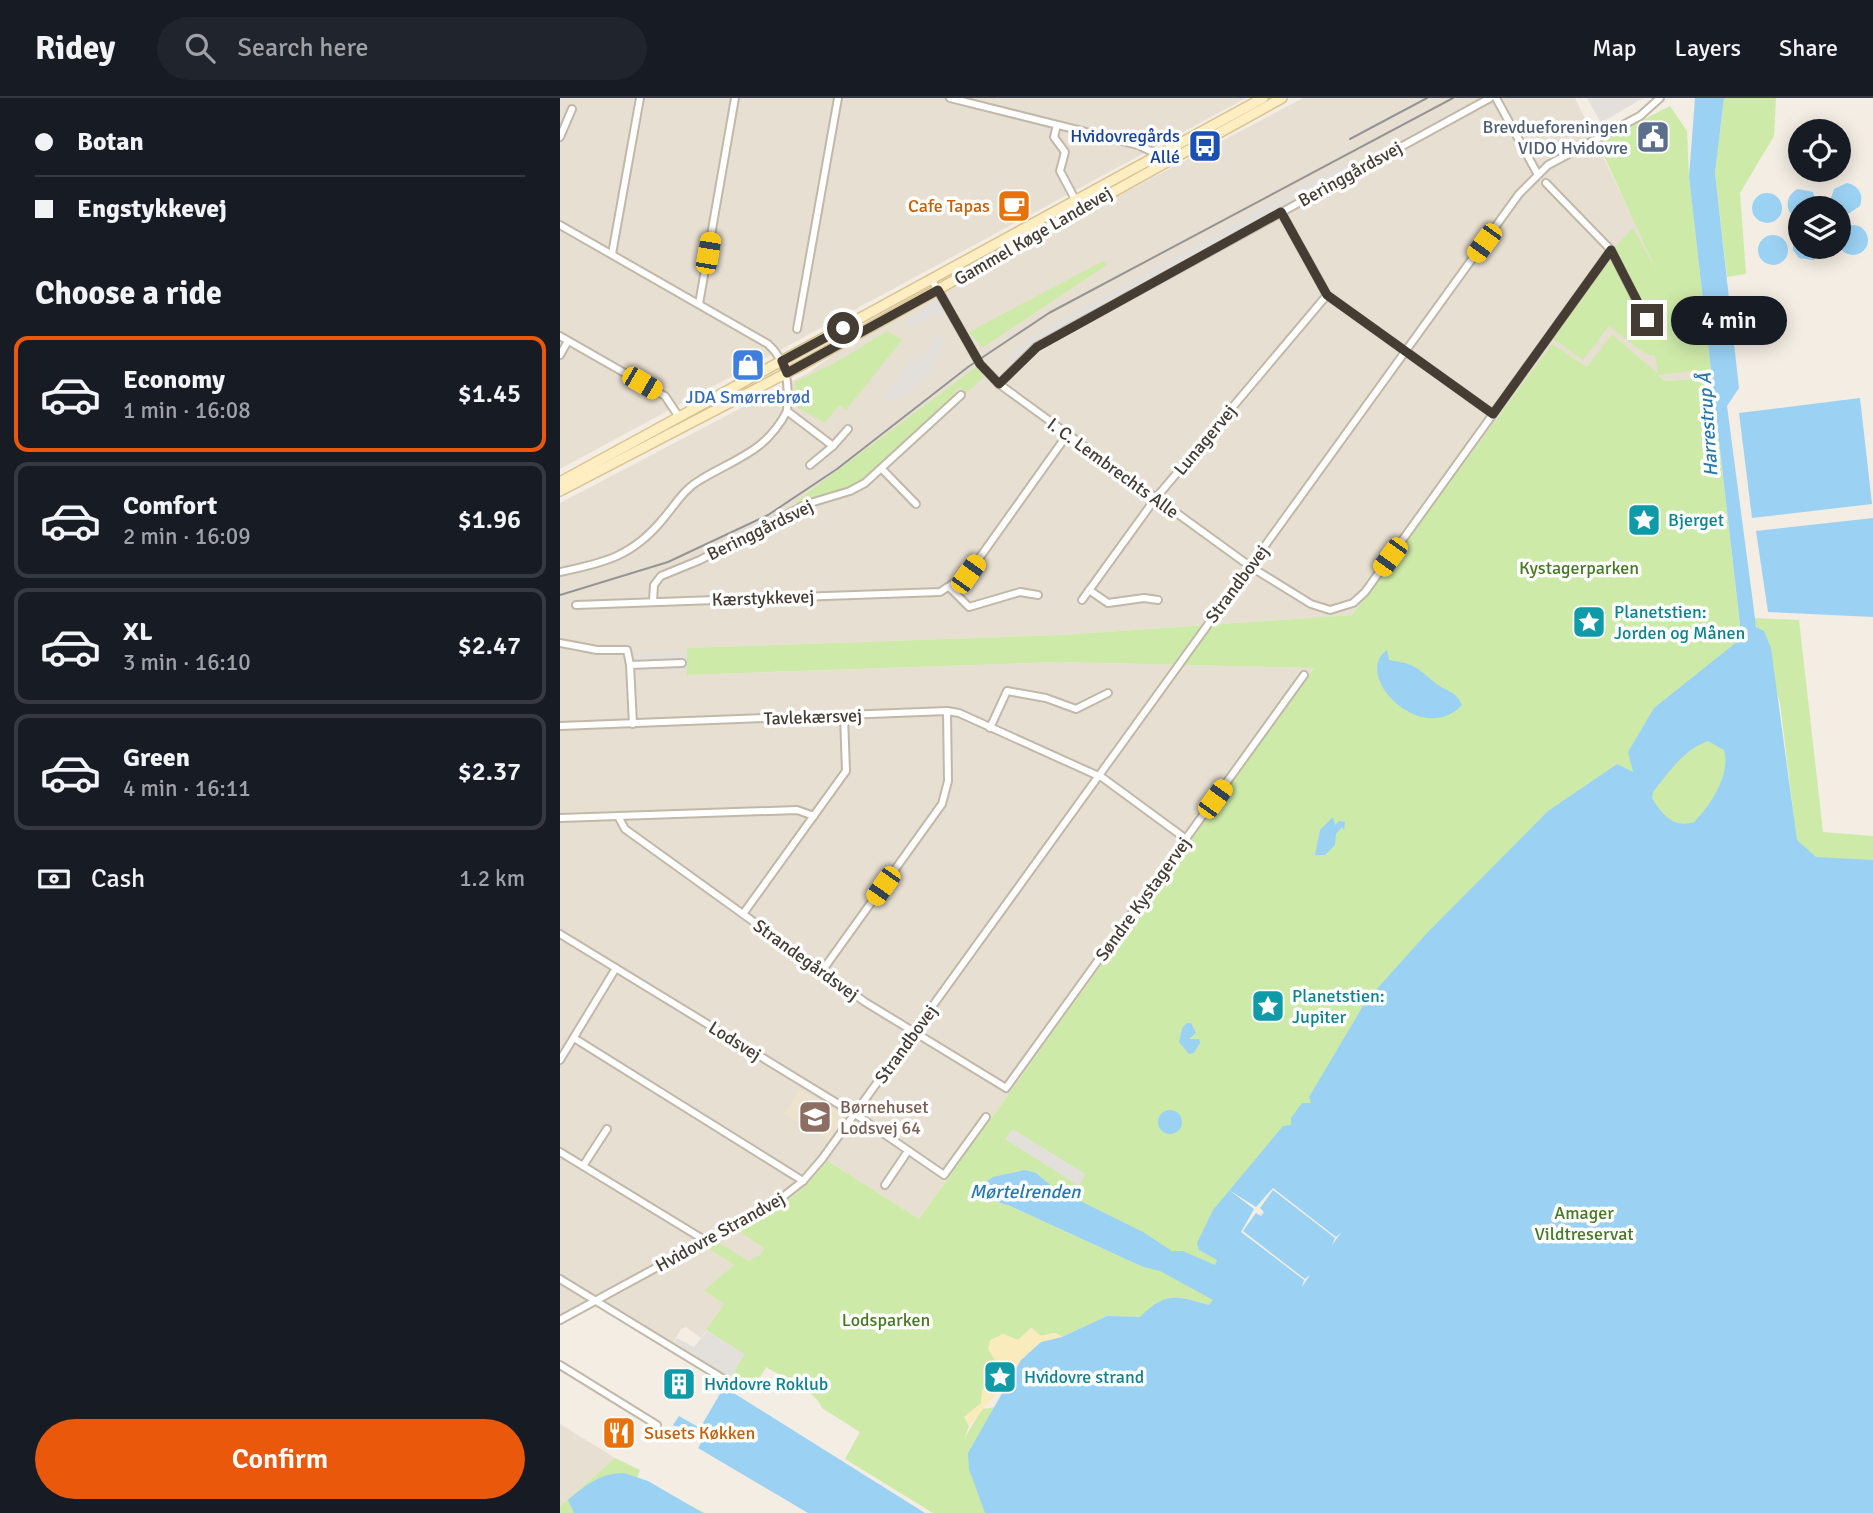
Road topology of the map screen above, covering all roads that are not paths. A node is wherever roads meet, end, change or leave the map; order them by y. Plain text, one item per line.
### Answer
1 (640, 98) edge
2 (735, 98) edge
3 (838, 98) edge
4 (950, 98) edge
5 (1263, 98) edge
6 (1282, 98) edge
7 (1490, 98) edge
8 (1496, 98) edge
9 (1660, 98) edge
10 (572, 108) dead end
11 (1056, 125) junction
12 (560, 137) edge
13 (1138, 145) junction
14 (1159, 155) junction
15 (1141, 165) junction
16 (1537, 173) junction
17 (1546, 183) dead end
18 (1076, 201) junction
19 (1281, 212) junction
20 (560, 225) edge
21 (1611, 250) junction
22 (612, 254) junction
23 (932, 280) junction
24 (938, 290) junction
25 (1327, 295) junction
26 (699, 304) junction
27 (1647, 320) dead end
28 (797, 329) dead end
29 (560, 336) edge
30 (568, 341) junction
31 (1406, 352) junction
32 (560, 355) edge
33 (782, 361) junction
34 (787, 373) junction
35 (999, 384) junction
36 (961, 396) dead end
37 (787, 411) junction
38 (1493, 414) junction
39 (679, 417) junction
40 (848, 429) dead end
41 (1067, 435) junction
42 (833, 446) junction
43 (810, 465) dead end
44 (883, 470) junction
45 (560, 482) edge
46 (560, 491) edge
47 (1155, 499) junction
48 (916, 504) dead end
49 (1251, 566) junction
50 (560, 572) edge
51 (950, 588) junction
52 (1089, 590) junction
53 (1038, 595) dead end
54 (1082, 600) dead end
55 (1158, 600) dead end
56 (653, 601) junction
57 (576, 606) dead end
58 (560, 643) edge
59 (682, 663) dead end
60 (630, 665) junction
61 (1304, 675) dead end
62 (1108, 693) dead end
63 (947, 711) junction
64 (844, 716) junction
65 (633, 724) junction
66 (560, 726) edge
67 (990, 728) junction
68 (1099, 777) junction
69 (618, 816) junction
70 (814, 817) junction
71 (560, 818) edge
72 (1186, 839) junction
73 (743, 914) junction
74 (560, 934) edge
75 (616, 968) junction
76 (822, 971) junction
77 (914, 1033) junction
78 (573, 1038) junction
79 (560, 1060) edge
80 (1006, 1088) joint
81 (854, 1115) junction
82 (986, 1116) dead end
83 (607, 1129) dead end
84 (908, 1151) junction
85 (560, 1152) edge
86 (583, 1166) junction
87 (803, 1181) junction
88 (885, 1185) dead end
89 (706, 1241) junction
90 (560, 1279) edge
91 (596, 1300) junction
92 (560, 1320) edge
93 (560, 1365) edge
94 (727, 1381) dead end
95 (657, 1425) dead end

1 - 22 street
2 - 26 street
3 - 28 street
4 - 11 street
5 - 14 main road, Gammel Køge Landevej
6 - 24 main road, Gammel Køge Landevej
7 - 19 street, Beringgårdsvej
8 - 16 street
9 - 16 street, Strandbovej
10 - 12 street
11 - 13 street
11 - 18 street, Gammel Køge Landevej
13 - 14 street
13 - 15 street
14 - 15 main road, Gammel Køge Landevej
15 - 18 main road, Gammel Køge Landevej
16 - 31 street, Strandbovej
17 - 21 street
18 - 23 main road, Gammel Køge Landevej
19 - 25 street
19 - 35 street, Beringgårdsvej
20 - 22 street
21 - 27 street
21 - 38 street, I. C. Lembrechts Alle
22 - 26 street
23 - 24 street, I. C. Lembrechts Alle
23 - 33 main road, Gammel Køge Landevej
24 - 34 main road, Gammel Køge Landevej
24 - 35 street, I. C. Lembrechts Alle
25 - 31 street
25 - 47 street, Lunagervej
26 - 33 street
29 - 30 street
30 - 32 street
30 - 39 street
31 - 38 street
31 - 49 street, Strandbovej
33 - 34 street
33 - 39 main road, Gammel Køge Landevej
34 - 37 street
34 - 46 main road, Gammel Køge Landevej
35 - 41 street, I. C. Lembrechts Alle
36 - 44 street, Beringgårdsvej
37 - 42 street
37 - 50 street
38 - 49 street, I. C. Lembrechts Alle
39 - 45 main road, Gammel Køge Landevej
40 - 42 street
41 - 47 street, I. C. Lembrechts Alle
41 - 51 street
42 - 43 street
44 - 48 street
44 - 56 street, Beringgårdsvej
47 - 49 street, I. C. Lembrechts Alle
47 - 52 street, Lunagervej
49 - 68 street, Strandbovej
51 - 53 street
51 - 56 street, Kærstykkevej
52 - 54 street, Lunagervej
52 - 55 street
56 - 57 street, Kærstykkevej
58 - 60 street
59 - 60 street
60 - 65 street
61 - 72 street, Søndre Kystagervej
62 - 67 street
63 - 64 street, Tavlekærsvej
63 - 67 street, Tavlekærsvej
63 - 76 street
64 - 65 street, Tavlekærsvej
64 - 70 street
65 - 66 street, Tavlekærsvej
67 - 68 street, Tavlekærsvej
68 - 72 street, Tavlekærsvej
68 - 77 street, Strandbovej
69 - 70 street
69 - 71 street
69 - 73 street, Strandegårdsvej
70 - 73 street
72 - 80 street, Søndre Kystagervej
73 - 76 street, Strandegårdsvej
74 - 75 street, Lodsvej
75 - 78 street
75 - 81 street, Lodsvej
76 - 77 street, Strandegårdsvej
77 - 80 street, Strandegårdsvej
77 - 81 street, Strandbovej
78 - 79 street
78 - 87 street
81 - 84 street, Lodsvej
81 - 87 street, Hvidovre Strandvej
82 - 84 street, Lodsvej
83 - 86 street
84 - 88 street
85 - 86 street
86 - 89 street
87 - 89 street, Hvidovre Strandvej
89 - 91 street, Hvidovre Strandvej
90 - 91 street
91 - 92 street, Hvidovre Strandvej
91 - 94 street
93 - 95 street

